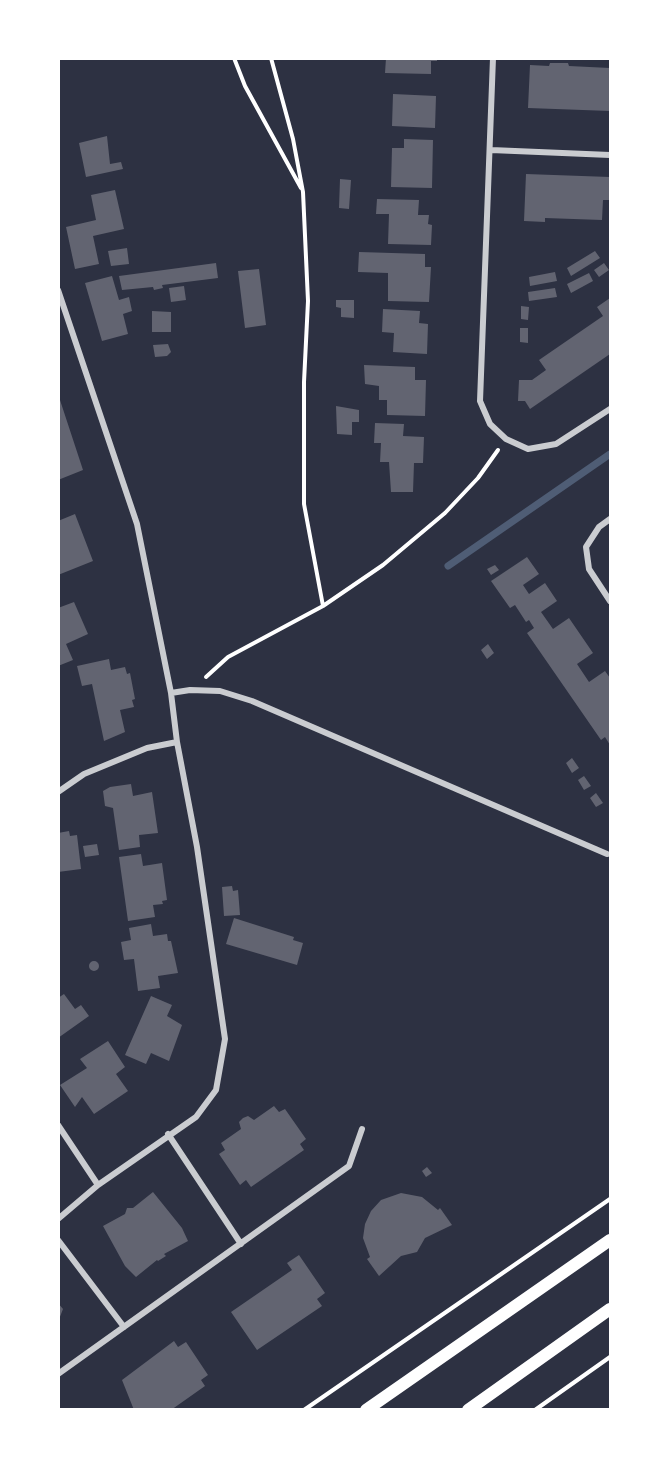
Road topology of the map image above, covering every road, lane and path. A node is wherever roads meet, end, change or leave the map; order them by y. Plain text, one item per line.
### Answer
1 (234, 58) edge
2 (271, 58) edge
3 (493, 58) edge
4 (491, 150) junction
5 (610, 155) edge
6 (303, 192) junction
7 (58, 290) edge
8 (610, 409) edge
9 (506, 439) junction
10 (610, 519) edge
11 (610, 601) edge
12 (323, 606) junction
13 (171, 693) junction
14 (177, 742) junction
15 (58, 792) edge
16 (607, 854) dead end
17 (58, 1125) edge
18 (362, 1129) dead end
19 (168, 1134) junction
20 (98, 1185) junction
21 (610, 1200) edge
22 (58, 1219) edge
23 (610, 1239) edge
24 (58, 1240) edge
25 (241, 1244) junction
26 (610, 1309) edge
27 (124, 1327) junction
28 (610, 1357) edge
29 (58, 1374) edge
30 (304, 1410) edge
31 (366, 1410) edge
32 (468, 1410) edge
33 (535, 1410) edge

1 - 6 path
2 - 6 path
3 - 4 street
4 - 5 street
4 - 9 street
6 - 12 path
7 - 13 street
8 - 9 street
9 - 12 path
10 - 11 street
12 - 13 path
13 - 14 street
13 - 16 street
14 - 15 street
14 - 19 street
17 - 20 street
18 - 25 street
19 - 20 street
19 - 25 street
20 - 22 street
21 - 30 path
23 - 31 main road
24 - 27 street
25 - 27 street
26 - 32 main road
27 - 29 street
28 - 33 path

